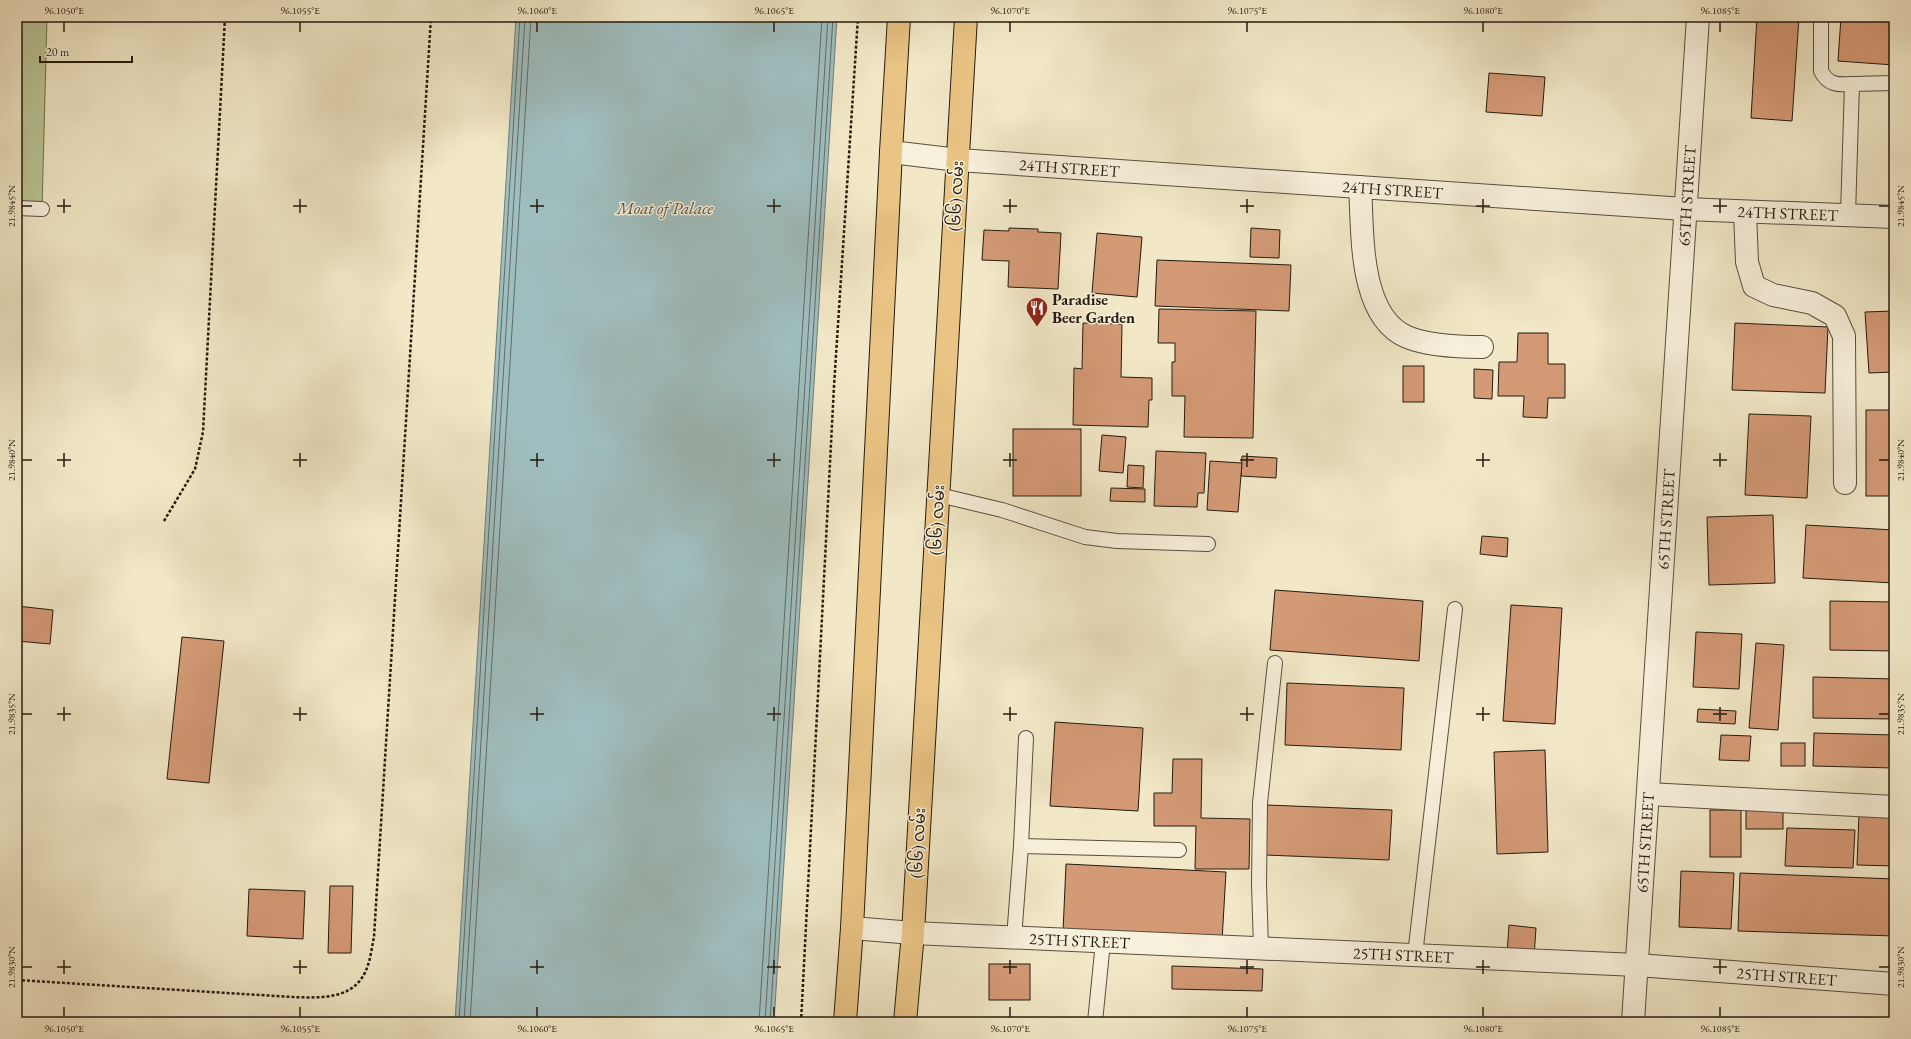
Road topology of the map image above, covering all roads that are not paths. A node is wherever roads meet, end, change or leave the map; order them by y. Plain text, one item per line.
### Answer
1 (900, 17) edge
2 (966, 17) edge
3 (1698, 17) edge
4 (1821, 17) edge
5 (1894, 83) edge
6 (1852, 84) junction
7 (891, 152) junction
8 (958, 160) junction
9 (1360, 187) junction
10 (17, 208) edge
11 (42, 209) dead end
12 (1685, 210) junction
13 (1745, 212) junction
14 (1848, 215) junction
15 (1894, 217) edge
16 (1482, 347) dead end
17 (1845, 484) dead end
18 (939, 495) junction
19 (1208, 544) dead end
20 (1455, 609) dead end
21 (1275, 663) dead end
22 (1026, 738) dead end
23 (1648, 794) junction
24 (1894, 807) edge
25 (1021, 846) junction
26 (1179, 850) dead end
27 (852, 928) junction
28 (913, 934) junction
29 (1014, 938) junction
30 (1103, 942) junction
31 (1261, 948) junction
32 (1415, 955) junction
33 (1637, 965) junction
34 (1894, 984) edge
35 (846, 1022) edge
36 (905, 1022) edge
37 (1095, 1022) edge
38 (1633, 1022) edge

1 - 7 main road
2 - 8 main road, (၆၆) လမ်း
3 - 12 street, 65TH STREET
4 - 6 lane
5 - 6 lane
6 - 14 lane
7 - 8 street, 24TH STREET
7 - 27 main road
8 - 9 street, 24TH STREET
8 - 18 main road, (၆၆) လမ်း
9 - 12 street, 24TH STREET
9 - 16 street
10 - 11 lane
12 - 13 street, 24TH STREET
12 - 23 street, 65TH STREET
13 - 14 street, 24TH STREET
13 - 17 street
14 - 15 street, 24TH STREET
18 - 19 lane
18 - 28 main road, (၆၆) လမ်း
20 - 32 lane
21 - 31 lane
22 - 25 lane
23 - 24 street
23 - 33 street, 65TH STREET
25 - 26 lane
25 - 29 lane
27 - 28 street, 25TH STREET
27 - 35 main road
28 - 29 street, 25TH STREET
28 - 36 main road, (၆၆) လမ်း
29 - 30 street, 25TH STREET
30 - 31 street, 25TH STREET
30 - 37 lane
31 - 32 street, 25TH STREET
32 - 33 street, 25TH STREET
33 - 34 street, 25TH STREET
33 - 38 street, 65TH STREET

